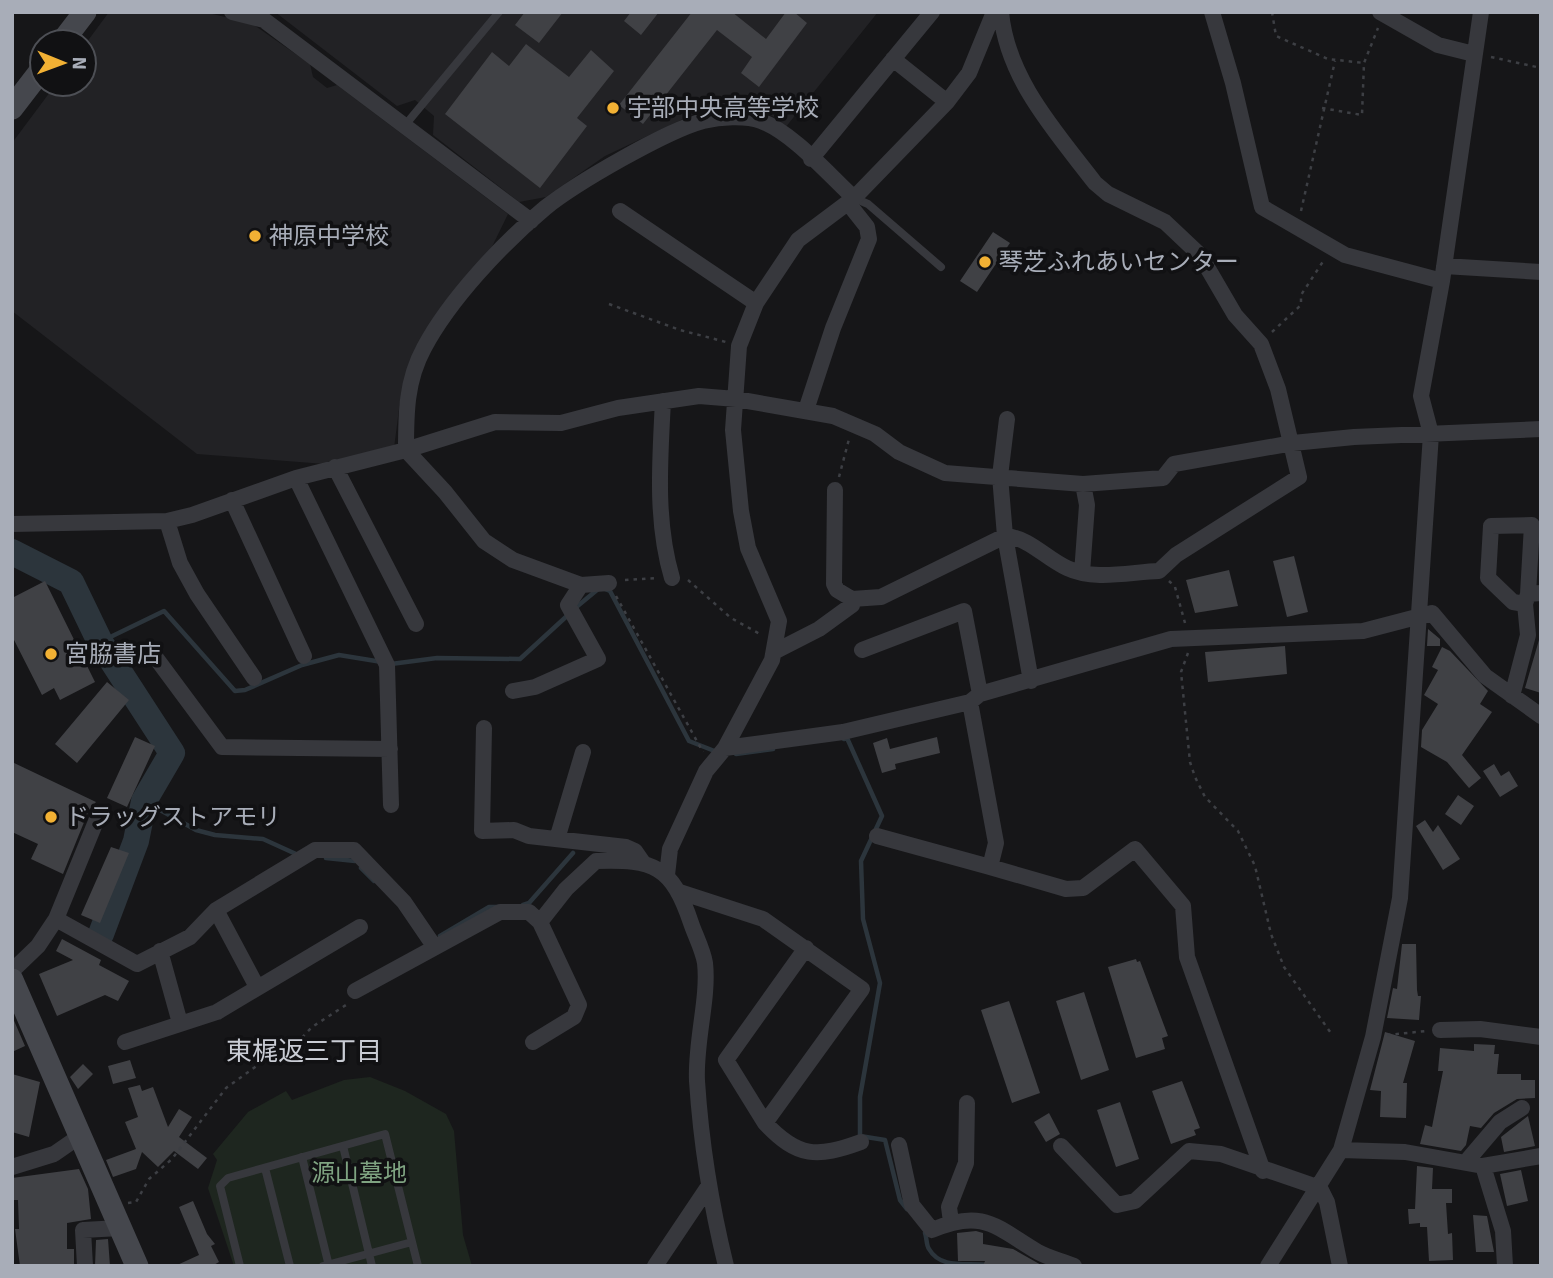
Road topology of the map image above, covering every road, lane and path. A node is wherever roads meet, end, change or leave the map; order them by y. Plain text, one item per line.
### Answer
1 (85, 12) edge
2 (232, 12) edge
3 (499, 12) edge
4 (932, 12) edge
5 (994, 12) edge
6 (1002, 12) edge
7 (1212, 12) edge
8 (1272, 12) edge
9 (1481, 12) edge
10 (1382, 13) edge
11 (73, 28) edge
12 (1474, 54) junction
13 (893, 59) junction
14 (1335, 61) junction
15 (1364, 63) junction
16 (1541, 68) edge
17 (28, 87) edge
18 (947, 102) junction
19 (12, 108) edge
20 (1322, 108) junction
21 (406, 124) junction
22 (811, 159) junction
23 (851, 201) junction
24 (620, 211) dead end
25 (531, 221) junction
26 (1298, 228) junction
27 (1331, 248) junction
28 (941, 267) dead end
29 (1541, 272) edge
30 (1443, 274) junction
31 (756, 303) junction
32 (609, 304) dead end
33 (1261, 344) junction
34 (739, 346) junction
35 (736, 399) junction
36 (663, 401) junction
37 (806, 410) junction
38 (1007, 419) dead end
39 (853, 424) junction
40 (1541, 429) edge
41 (1431, 434) junction
42 (1293, 443) junction
43 (406, 450) junction
44 (335, 467) junction
45 (1000, 476) junction
46 (296, 478) junction
47 (1083, 484) junction
48 (835, 490) joint
49 (232, 500) junction
50 (167, 521) junction
51 (14, 524) edge
52 (1005, 536) junction
53 (1159, 571) junction
54 (1082, 573) junction
55 (672, 578) junction
56 (609, 583) junction
57 (581, 585) junction
58 (1531, 597) edge
59 (852, 599) junction
60 (1420, 615) junction
61 (416, 624) dead end
62 (1190, 638) junction
63 (775, 648) junction
64 (862, 650) dead end
65 (304, 656) dead end
66 (156, 659) dead end
67 (254, 678) dead end
68 (1031, 681) junction
69 (513, 691) dead end
70 (1512, 696) junction
71 (975, 698) junction
72 (1541, 716) edge
73 (484, 728) dead end
74 (725, 748) junction
75 (390, 749) junction
76 (583, 752) dead end
77 (706, 771) junction
78 (391, 805) dead end
79 (99, 814) dead end
80 (877, 836) dead end
81 (557, 839) junction
82 (644, 864) junction
83 (990, 867) junction
84 (667, 875) junction
85 (680, 892) junction
86 (216, 910) junction
87 (56, 919) junction
88 (540, 922) junction
89 (360, 927) dead end
90 (435, 946) junction
91 (806, 948) junction
92 (160, 951) junction
93 (12, 971) edge
94 (12, 980) edge
95 (257, 987) junction
96 (355, 991) joint
97 (180, 1023) junction
98 (1440, 1030) joint
99 (1333, 1036) dead end
100 (1373, 1037) junction
101 (1541, 1037) edge
102 (125, 1042) dead end
103 (533, 1042) dead end
104 (967, 1104) dead end
105 (1521, 1108) dead end
106 (765, 1123) junction
107 (80, 1136) junction
108 (861, 1142) dead end
109 (900, 1145) dead end
110 (343, 1146) junction
111 (1061, 1146) dead end
112 (1341, 1150) junction
113 (1541, 1156) edge
114 (302, 1157) junction
115 (1466, 1162) junction
116 (1483, 1166) junction
117 (12, 1167) edge
118 (265, 1168) junction
119 (1263, 1171) junction
120 (708, 1186) junction
121 (1320, 1188) junction
122 (111, 1206) junction
123 (951, 1222) junction
124 (120, 1228) junction
125 (412, 1242) junction
126 (369, 1254) junction
127 (327, 1265) edge
128 (85, 1266) edge
129 (137, 1266) edge
130 (240, 1266) edge
131 (290, 1266) edge
132 (372, 1266) edge
133 (418, 1266) edge
134 (655, 1266) edge
135 (726, 1266) edge
136 (1074, 1266) edge
137 (1268, 1266) edge
138 (1340, 1266) edge
139 (1505, 1266) edge

1 - 11 street
2 - 21 street
3 - 21 lane
4 - 13 street
5 - 18 street
6 - 33 street
7 - 26 street
8 - 14 path
9 - 12 street
10 - 12 street
10 - 15 path
12 - 16 path
12 - 30 street
13 - 18 street
13 - 22 street
14 - 15 path
14 - 20 path
15 - 20 path
17 - 19 street
18 - 23 street
20 - 26 path
21 - 25 street
22 - 23 street
22 - 25 street
23 - 28 lane
23 - 31 street
23 - 37 street
24 - 31 street
25 - 43 street
26 - 27 street
27 - 30 street
27 - 33 path
29 - 30 street
30 - 41 street
31 - 34 street
32 - 34 path
33 - 42 street
34 - 35 street
35 - 36 street
35 - 37 street
35 - 63 street
36 - 43 street
36 - 55 street
37 - 39 street
38 - 45 street
39 - 45 street
39 - 48 path
40 - 41 street
41 - 42 street
41 - 60 street
42 - 47 street
42 - 53 street
43 - 44 street
43 - 57 street
44 - 46 street
44 - 61 street
45 - 47 street
45 - 52 street
46 - 49 street
46 - 75 street
47 - 54 street
48 - 59 street
49 - 50 street
49 - 65 street
50 - 51 street
50 - 67 street
52 - 54 street
52 - 59 street
52 - 68 street
53 - 54 street
53 - 62 path
55 - 56 path
55 - 63 path
56 - 57 street
56 - 77 path
57 - 69 street
58 - 58 street
58 - 70 street
59 - 63 street
60 - 62 street
60 - 70 street
60 - 100 street
62 - 68 street
62 - 99 path
63 - 74 street
64 - 71 street
66 - 75 street
68 - 71 street
70 - 72 street
71 - 74 street
71 - 83 street
73 - 81 street
74 - 77 street
75 - 78 street
76 - 81 street
77 - 84 street
79 - 87 street
80 - 83 street
81 - 82 street
82 - 84 street
82 - 88 street
83 - 119 street
84 - 85 street
85 - 91 street
85 - 120 street
86 - 90 street
86 - 92 street
86 - 95 street
87 - 92 street
87 - 93 street
88 - 90 street
88 - 103 street
89 - 95 street
90 - 96 street
91 - 106 street
91 - 106 street
92 - 97 street
94 - 107 street
95 - 97 street
96 - 122 path
97 - 102 street
98 - 100 path
98 - 101 street
100 - 112 street
104 - 123 street
105 - 115 street
106 - 108 street
107 - 117 street
107 - 122 street
109 - 123 street
110 - 114 lane
110 - 125 lane
110 - 126 lane
111 - 119 street
112 - 115 street
112 - 121 street
113 - 116 street
114 - 118 lane
114 - 127 lane
115 - 116 street
116 - 139 street
118 - 130 lane
118 - 131 lane
119 - 121 street
120 - 134 street
120 - 135 street
121 - 137 street
121 - 138 street
122 - 124 street
123 - 136 street
124 - 128 street
124 - 129 street
125 - 126 lane
125 - 133 lane
126 - 127 lane
126 - 132 lane

